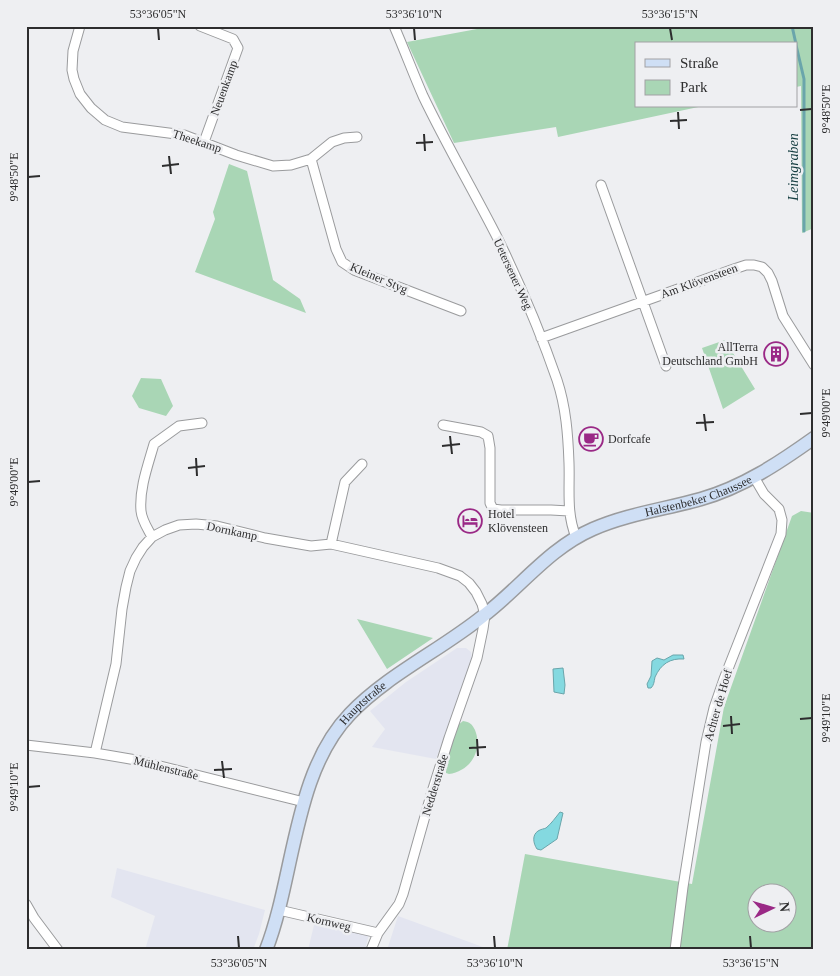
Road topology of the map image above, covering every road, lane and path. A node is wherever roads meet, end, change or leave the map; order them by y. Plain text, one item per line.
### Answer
1 (80, 26) edge
2 (200, 26) edge
3 (394, 26) edge
4 (357, 137) dead end
5 (204, 142) junction
6 (311, 159) junction
7 (601, 185) dead end
8 (643, 302) junction
9 (460, 311) dead end
10 (542, 338) junction
11 (666, 366) dead end
12 (814, 366) edge
13 (202, 423) dead end
14 (443, 425) dead end
15 (814, 438) edge
16 (362, 464) dead end
17 (754, 477) junction
18 (569, 511) junction
19 (152, 537) junction
20 (576, 537) junction
21 (331, 544) junction
22 (485, 615) junction
23 (26, 745) edge
24 (95, 753) junction
25 (304, 802) junction
26 (26, 904) edge
27 (279, 910) junction
28 (378, 933) junction
29 (58, 950) edge
30 (266, 950) edge
31 (371, 950) edge
32 (675, 950) edge

1 - 5 street, Theekamp
2 - 5 street, Neuenkamp
3 - 10 street, Uetersener Weg
4 - 6 street, Theekamp
5 - 6 street, Theekamp
6 - 9 street, Kleiner Styg
7 - 8 street
8 - 10 street, Am Klövensteen
8 - 11 street
8 - 12 street, Am Klövensteen
10 - 18 street, Uetersener Weg
13 - 19 street
14 - 18 street
15 - 17 main road, Halstenbeker Chaussee
16 - 21 street
17 - 20 main road, Halstenbeker Chaussee
17 - 32 street, Achter de Hoef
18 - 20 street, Uetersener Weg
19 - 21 street, Dornkamp
19 - 24 street, Dornkamp
20 - 22 main road, Hauptstraße
21 - 22 street, Dornkamp
22 - 25 main road, Hauptstraße
22 - 28 street, Nedderstraße
23 - 24 street, Mühlenstraße
24 - 25 street, Mühlenstraße
25 - 27 main road, Hauptstraße
26 - 29 street
27 - 28 street, Kornweg
27 - 30 main road, Hauptstraße
28 - 31 street, Nedderstraße

